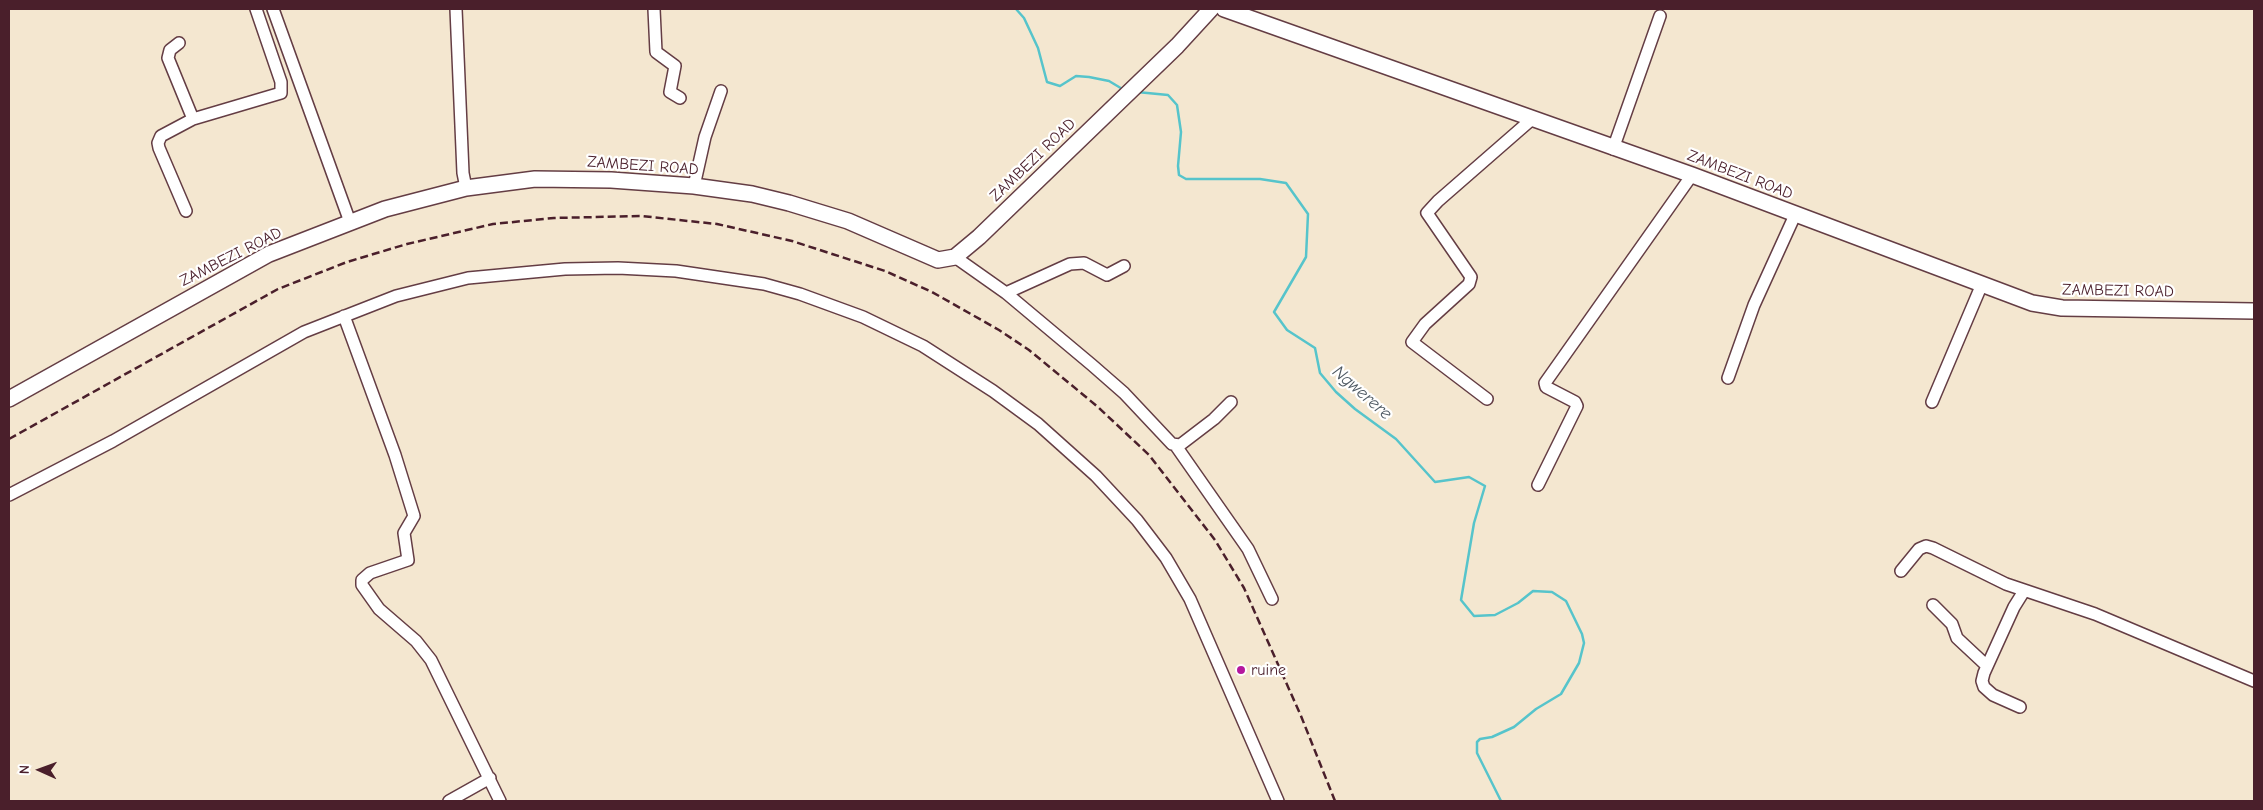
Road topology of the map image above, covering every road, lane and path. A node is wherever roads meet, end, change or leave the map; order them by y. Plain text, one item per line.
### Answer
1 (256, 9) edge
2 (273, 9) edge
3 (456, 9) edge
4 (654, 9) edge
5 (1211, 9) edge
6 (1224, 9) edge
7 (1660, 16) dead end
8 (179, 43) dead end
9 (721, 91) dead end
10 (680, 98) dead end
11 (193, 119) junction
12 (1532, 119) junction
13 (1613, 149) junction
14 (1692, 175) junction
15 (694, 186) junction
16 (466, 188) junction
17 (186, 211) dead end
18 (1795, 215) junction
19 (350, 222) junction
20 (955, 257) junction
21 (1124, 266) dead end
22 (1982, 284) junction
23 (1006, 293) junction
24 (2254, 311) edge
25 (344, 316) junction
26 (1728, 378) dead end
27 (9, 398) edge
28 (1487, 399) dead end
29 (1231, 402) dead end
30 (1932, 402) dead end
31 (1176, 446) junction
32 (1538, 485) dead end
33 (9, 495) edge
34 (1901, 570) dead end
35 (2024, 591) junction
36 (1272, 599) dead end
37 (1933, 605) dead end
38 (1987, 666) junction
39 (2254, 682) edge
40 (2020, 708) dead end
41 (490, 778) junction
42 (449, 801) edge
43 (500, 801) edge
44 (1278, 801) edge

1 - 11 street
2 - 19 street
3 - 16 street
4 - 10 street
5 - 20 main road, ZAMBEZI ROAD
6 - 12 main road, ZAMBEZI ROAD
7 - 13 street
8 - 11 street
9 - 15 street
11 - 17 street
12 - 13 main road, ZAMBEZI ROAD
12 - 28 street
13 - 14 main road, ZAMBEZI ROAD
14 - 18 main road, ZAMBEZI ROAD
14 - 32 street
15 - 16 main road, ZAMBEZI ROAD
15 - 20 main road, ZAMBEZI ROAD
16 - 19 main road, ZAMBEZI ROAD
18 - 22 main road, ZAMBEZI ROAD
18 - 26 street
19 - 27 main road, ZAMBEZI ROAD
20 - 23 street
21 - 23 street
22 - 24 main road, ZAMBEZI ROAD
22 - 30 street
23 - 31 street
25 - 33 street
25 - 41 street
25 - 44 street
29 - 31 street
31 - 36 street
34 - 35 street
35 - 38 street
35 - 39 street
37 - 38 street
38 - 40 street
41 - 42 street
41 - 43 street

